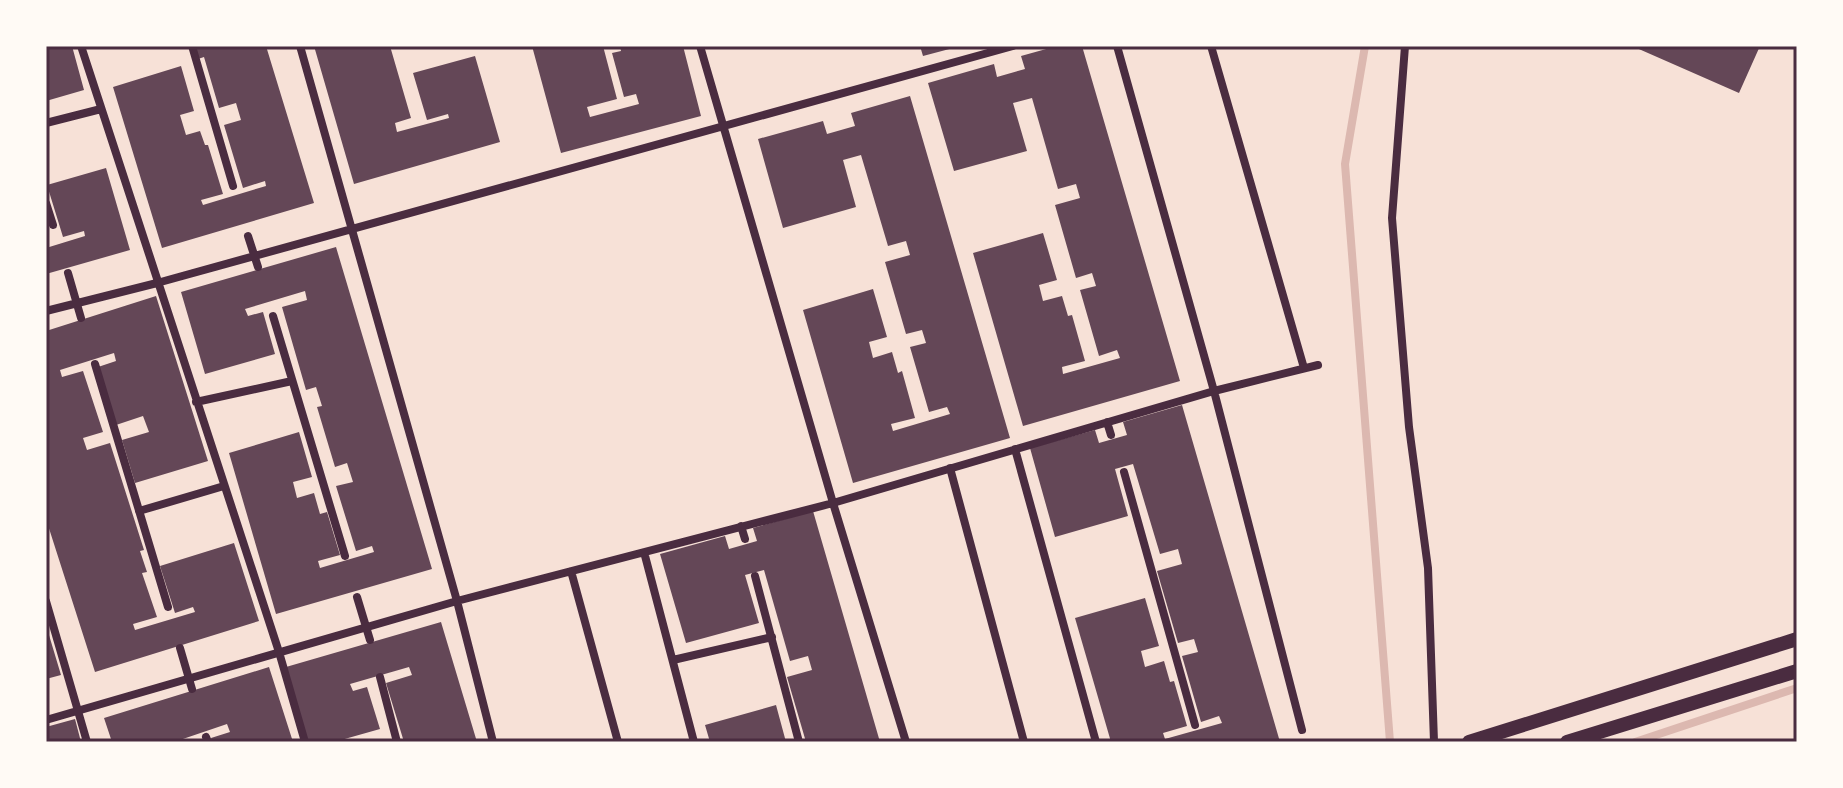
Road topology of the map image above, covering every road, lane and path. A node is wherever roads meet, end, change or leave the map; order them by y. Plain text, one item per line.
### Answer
1 (81, 46) edge
2 (192, 46) edge
3 (300, 46) edge
4 (700, 46) edge
5 (1013, 46) edge
6 (1117, 46) edge
7 (1211, 46) edge
8 (1405, 46) edge
9 (101, 109) junction
10 (46, 123) edge
11 (725, 126) junction
12 (233, 186) dead end
13 (46, 203) edge
14 (53, 225) dead end
15 (350, 230) junction
16 (248, 236) dead end
17 (255, 256) junction
18 (258, 267) dead end
19 (68, 273) dead end
20 (157, 283) junction
21 (77, 303) junction
22 (46, 311) edge
23 (273, 316) dead end
24 (81, 318) dead end
25 (95, 364) dead end
26 (1318, 365) dead end
27 (1304, 368) junction
28 (292, 381) junction
29 (1214, 391) junction
30 (196, 402) junction
31 (1107, 422) junction
32 (1111, 435) dead end
33 (1015, 449) junction
34 (950, 468) junction
35 (1124, 472) dead end
36 (224, 486) junction
37 (833, 503) junction
38 (139, 511) junction
39 (741, 526) junction
40 (745, 539) dead end
41 (644, 552) junction
42 (345, 556) dead end
43 (571, 571) junction
44 (755, 576) dead end
45 (357, 597) dead end
46 (46, 601) edge
47 (457, 601) junction
48 (168, 607) dead end
49 (366, 627) junction
50 (772, 637) junction
51 (1797, 639) edge
52 (370, 640) dead end
53 (180, 648) dead end
54 (279, 652) junction
55 (673, 660) junction
56 (1797, 671) edge
57 (380, 677) dead end
58 (188, 678) junction
59 (192, 689) dead end
60 (78, 711) junction
61 (46, 720) edge
62 (1195, 725) dead end
63 (1302, 730) dead end
64 (87, 742) edge
65 (305, 742) edge
66 (397, 742) edge
67 (493, 742) edge
68 (618, 742) edge
69 (694, 742) edge
70 (799, 742) edge
71 (906, 742) edge
72 (1024, 742) edge
73 (1096, 742) edge
74 (1434, 742) edge
75 (1469, 742) edge
76 (1567, 742) edge

1 - 9 street
2 - 12 street
3 - 15 street
4 - 11 street
5 - 11 street
6 - 29 street
7 - 27 street
8 - 74 street
9 - 10 street
9 - 20 street
11 - 15 street
11 - 37 street
13 - 14 street
15 - 17 street
15 - 47 street
16 - 17 street
17 - 18 street
17 - 20 street
19 - 21 street
20 - 21 street
20 - 30 street
21 - 22 street
21 - 24 street
23 - 28 street
25 - 38 street
26 - 27 street
27 - 29 street
28 - 30 street
28 - 42 street
29 - 31 street
29 - 63 street
30 - 36 street
31 - 32 street
31 - 33 street
33 - 34 street
33 - 73 street
34 - 37 street
34 - 72 street
35 - 62 street
36 - 38 street
36 - 54 street
37 - 39 street
37 - 71 street
38 - 48 street
39 - 40 street
39 - 41 street
41 - 43 street
41 - 55 street
43 - 47 street
43 - 68 street
44 - 50 street
45 - 49 street
46 - 60 street
47 - 49 street
47 - 67 street
49 - 52 street
49 - 54 street
50 - 55 street
50 - 70 street
51 - 75 street
53 - 58 street
54 - 58 street
54 - 65 street
55 - 69 street
56 - 76 street
57 - 66 street
58 - 59 street
58 - 60 street
60 - 61 street
60 - 64 street

